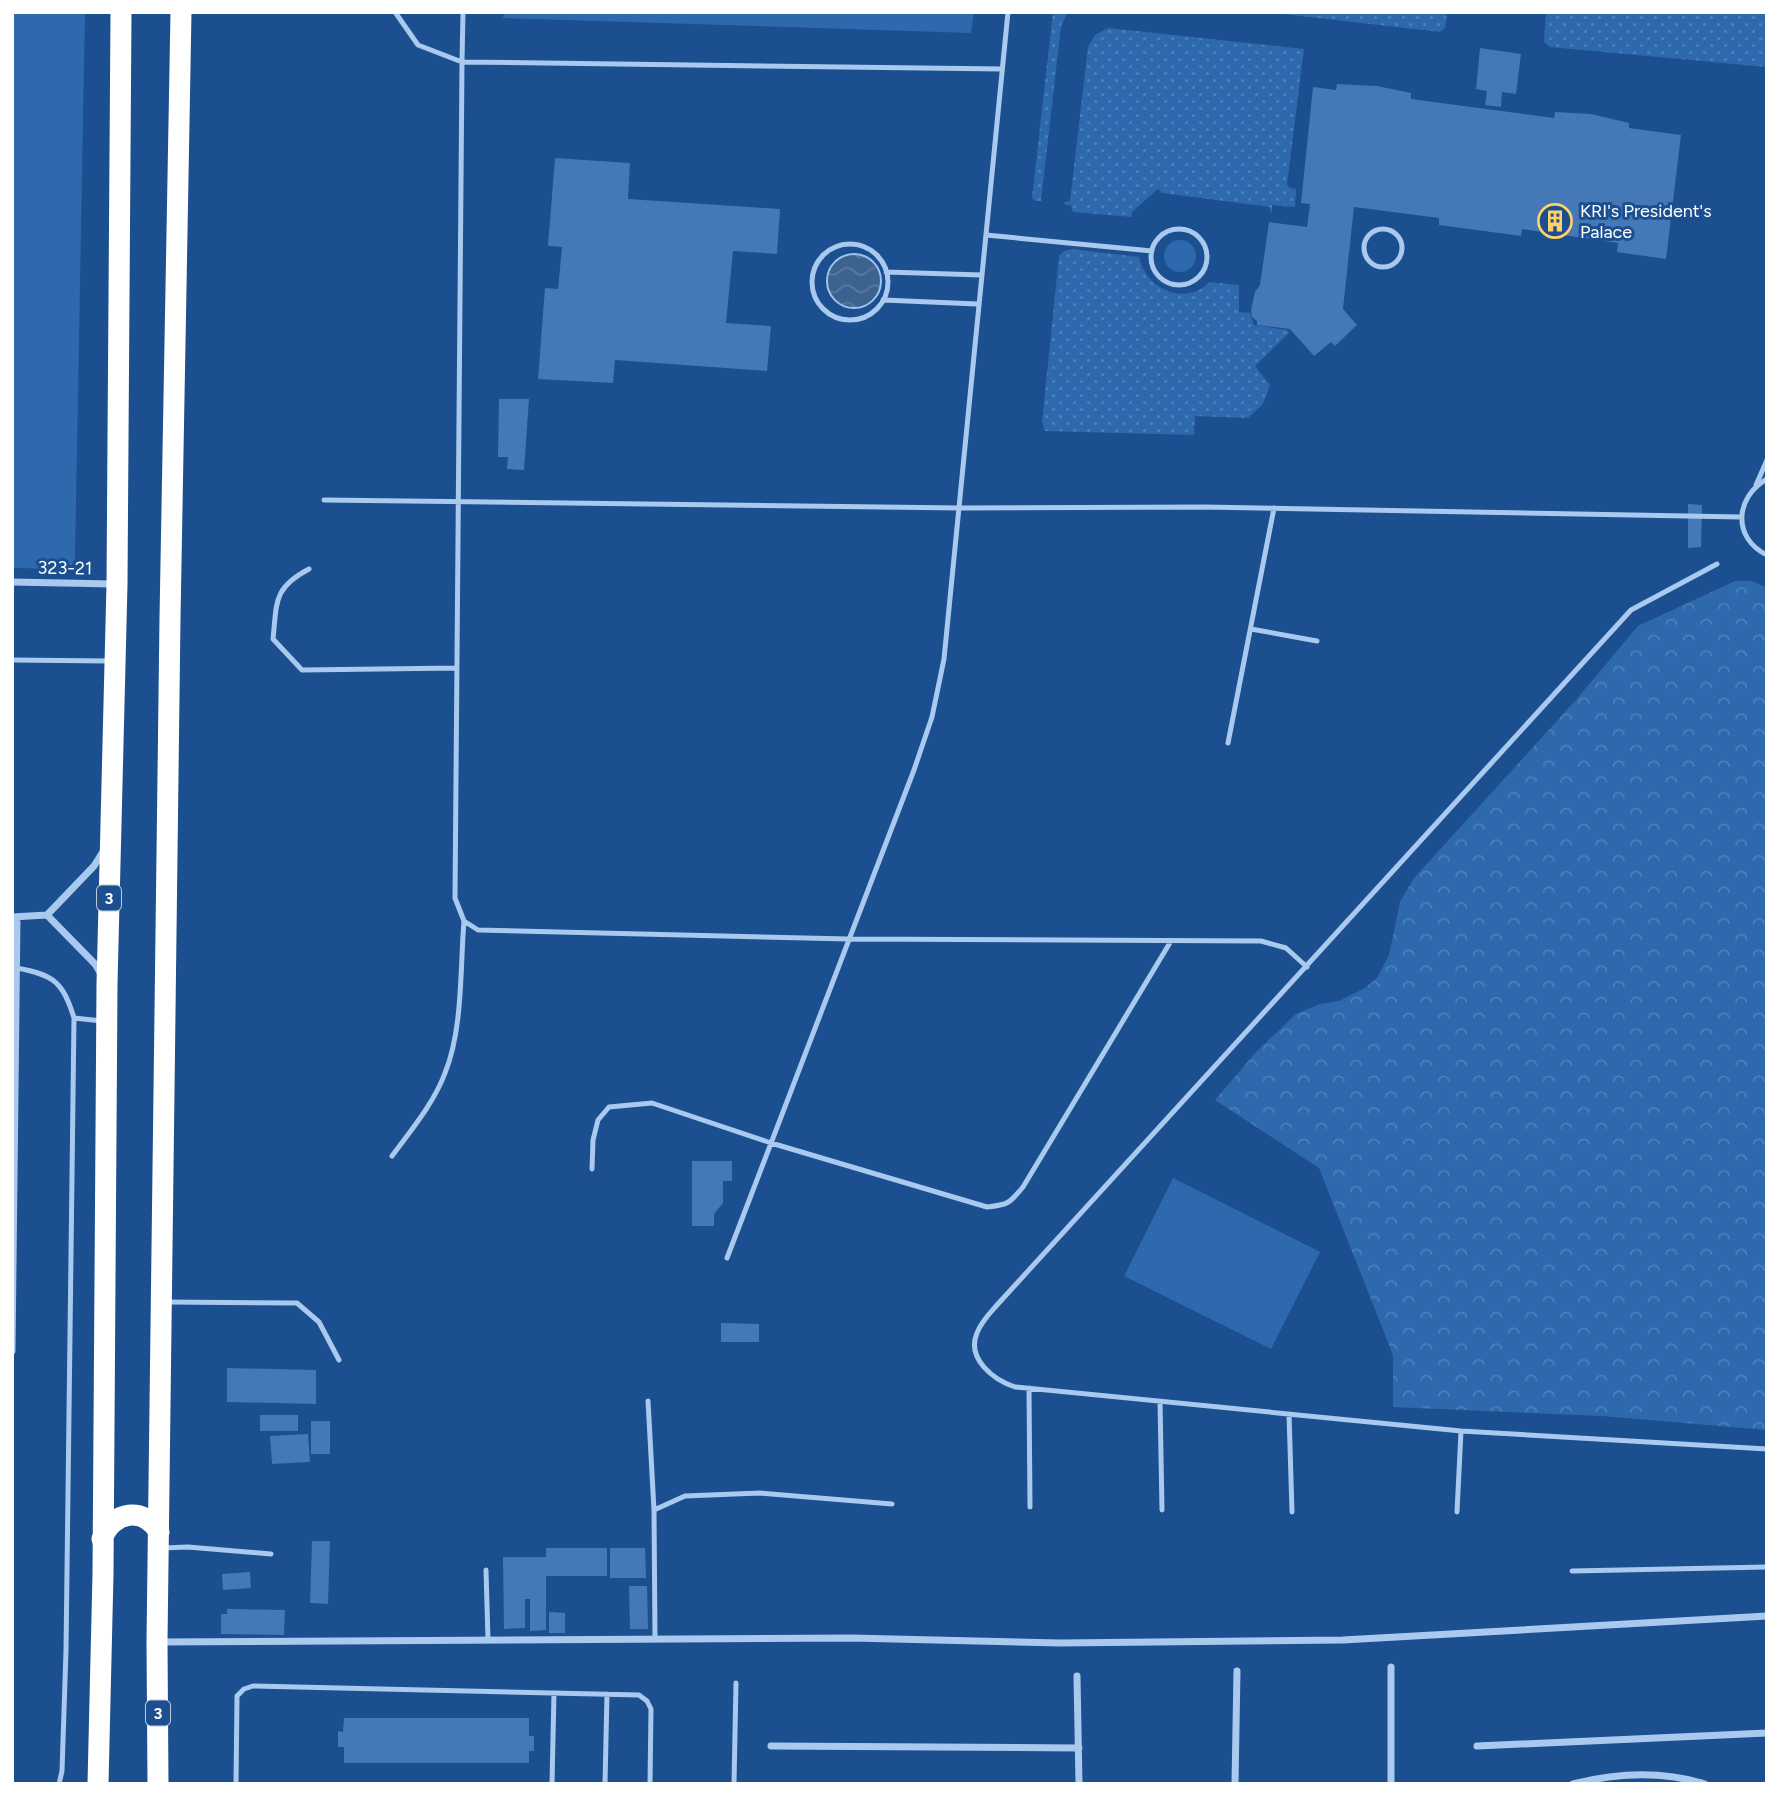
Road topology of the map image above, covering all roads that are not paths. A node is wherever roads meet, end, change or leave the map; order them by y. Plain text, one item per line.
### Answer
1 (121, 12) edge
2 (181, 12) edge
3 (395, 12) edge
4 (463, 12) edge
5 (1008, 12) edge
6 (462, 62) junction
7 (1002, 69) junction
8 (1371, 233) joint
9 (986, 235) junction
10 (1152, 251) junction
11 (886, 272) junction
12 (981, 275) junction
13 (883, 300) junction
14 (977, 304) junction
15 (1767, 460) edge
16 (1767, 479) edge
17 (1756, 485) junction
18 (324, 500) dead end
19 (459, 500) junction
20 (960, 508) junction
21 (1274, 508) junction
22 (1741, 517) junction
23 (1767, 555) edge
24 (1717, 564) dead end
25 (309, 569) dead end
26 (12, 582) edge
27 (117, 584) junction
28 (1251, 629) junction
29 (1317, 641) dead end
30 (12, 660) edge
31 (115, 661) junction
32 (457, 668) junction
33 (1228, 743) dead end
34 (110, 840) junction
35 (47, 915) junction
36 (15, 917) edge
37 (464, 921) junction
38 (848, 939) junction
39 (1171, 941) junction
40 (1307, 967) junction
41 (17, 968) junction
42 (107, 984) junction
43 (74, 1018) junction
44 (108, 1022) junction
45 (771, 1143) junction
46 (393, 1156) dead end
47 (592, 1170) dead end
48 (727, 1258) dead end
49 (163, 1302) junction
50 (12, 1351) edge
51 (339, 1360) dead end
52 (1029, 1388) junction
53 (648, 1401) dead end
54 (1160, 1401) junction
55 (1289, 1414) junction
56 (1461, 1431) junction
57 (1767, 1449) edge
58 (892, 1504) dead end
59 (1030, 1507) dead end
60 (654, 1510) junction
61 (1162, 1510) dead end
62 (1292, 1512) dead end
63 (1457, 1512) dead end
64 (102, 1539) junction
65 (159, 1540) junction
66 (271, 1554) dead end
67 (1767, 1567) edge
68 (486, 1570) dead end
69 (1572, 1571) dead end
70 (1767, 1616) edge
71 (654, 1639) junction
72 (488, 1640) junction
73 (158, 1642) junction
74 (1391, 1667) dead end
75 (1237, 1671) dead end
76 (1077, 1676) dead end
77 (736, 1683) dead end
78 (554, 1693) junction
79 (607, 1694) junction
80 (1767, 1733) edge
81 (771, 1746) dead end
82 (1477, 1746) dead end
83 (1079, 1748) junction
84 (59, 1784) edge
85 (98, 1784) edge
86 (158, 1784) edge
87 (236, 1784) edge
88 (552, 1784) edge
89 (606, 1784) edge
90 (650, 1784) edge
91 (734, 1784) edge
92 (1079, 1784) edge
93 (1235, 1784) edge
94 (1391, 1784) edge
95 (1573, 1784) edge
96 (1705, 1784) edge

1 - 27 highway, 3
2 - 49 highway, 3
3 - 6 lane
4 - 6 lane
5 - 7 lane
6 - 7 lane
6 - 19 lane
7 - 9 lane
8 - 8 lane
9 - 10 lane
9 - 12 lane
10 - 10 lane
11 - 12 lane
11 - 13 lane
11 - 13 lane
12 - 14 lane
13 - 14 lane
14 - 20 lane
15 - 17 lane
16 - 17 lane
17 - 22 lane
18 - 19 lane
19 - 20 lane
19 - 32 lane
20 - 21 lane
20 - 38 lane
21 - 22 lane
21 - 28 lane
22 - 23 lane
24 - 40 lane
25 - 32 lane
26 - 27 street, 323-21
27 - 31 highway, 3
28 - 29 lane
28 - 33 lane
30 - 31 lane
31 - 34 highway, 3
32 - 37 lane
34 - 35 street
34 - 42 highway, 3
35 - 36 street
35 - 42 street
36 - 41 street
37 - 38 lane
37 - 46 lane
38 - 39 lane
38 - 45 lane
39 - 40 lane
39 - 45 lane
40 - 52 lane
41 - 43 lane
41 - 50 street
42 - 44 highway, 3
43 - 44 lane
43 - 84 lane
44 - 64 highway, 3
45 - 47 lane
45 - 48 lane
49 - 51 lane
49 - 65 highway, 3
52 - 54 lane
52 - 59 lane
53 - 60 lane
54 - 55 lane
54 - 61 lane
55 - 56 lane
55 - 62 lane
56 - 57 lane
56 - 63 lane
58 - 60 lane
60 - 71 lane
64 - 65 highway
64 - 85 highway, 3
65 - 66 lane
65 - 73 highway, 3
67 - 69 lane
68 - 72 lane
70 - 71 street
71 - 72 street
72 - 73 street
73 - 86 highway, 3
74 - 94 street
75 - 93 street
76 - 83 street
77 - 91 lane
78 - 79 lane
78 - 87 lane
78 - 88 lane
79 - 89 lane
79 - 90 lane
80 - 82 street
81 - 83 street
83 - 92 street
95 - 96 street

